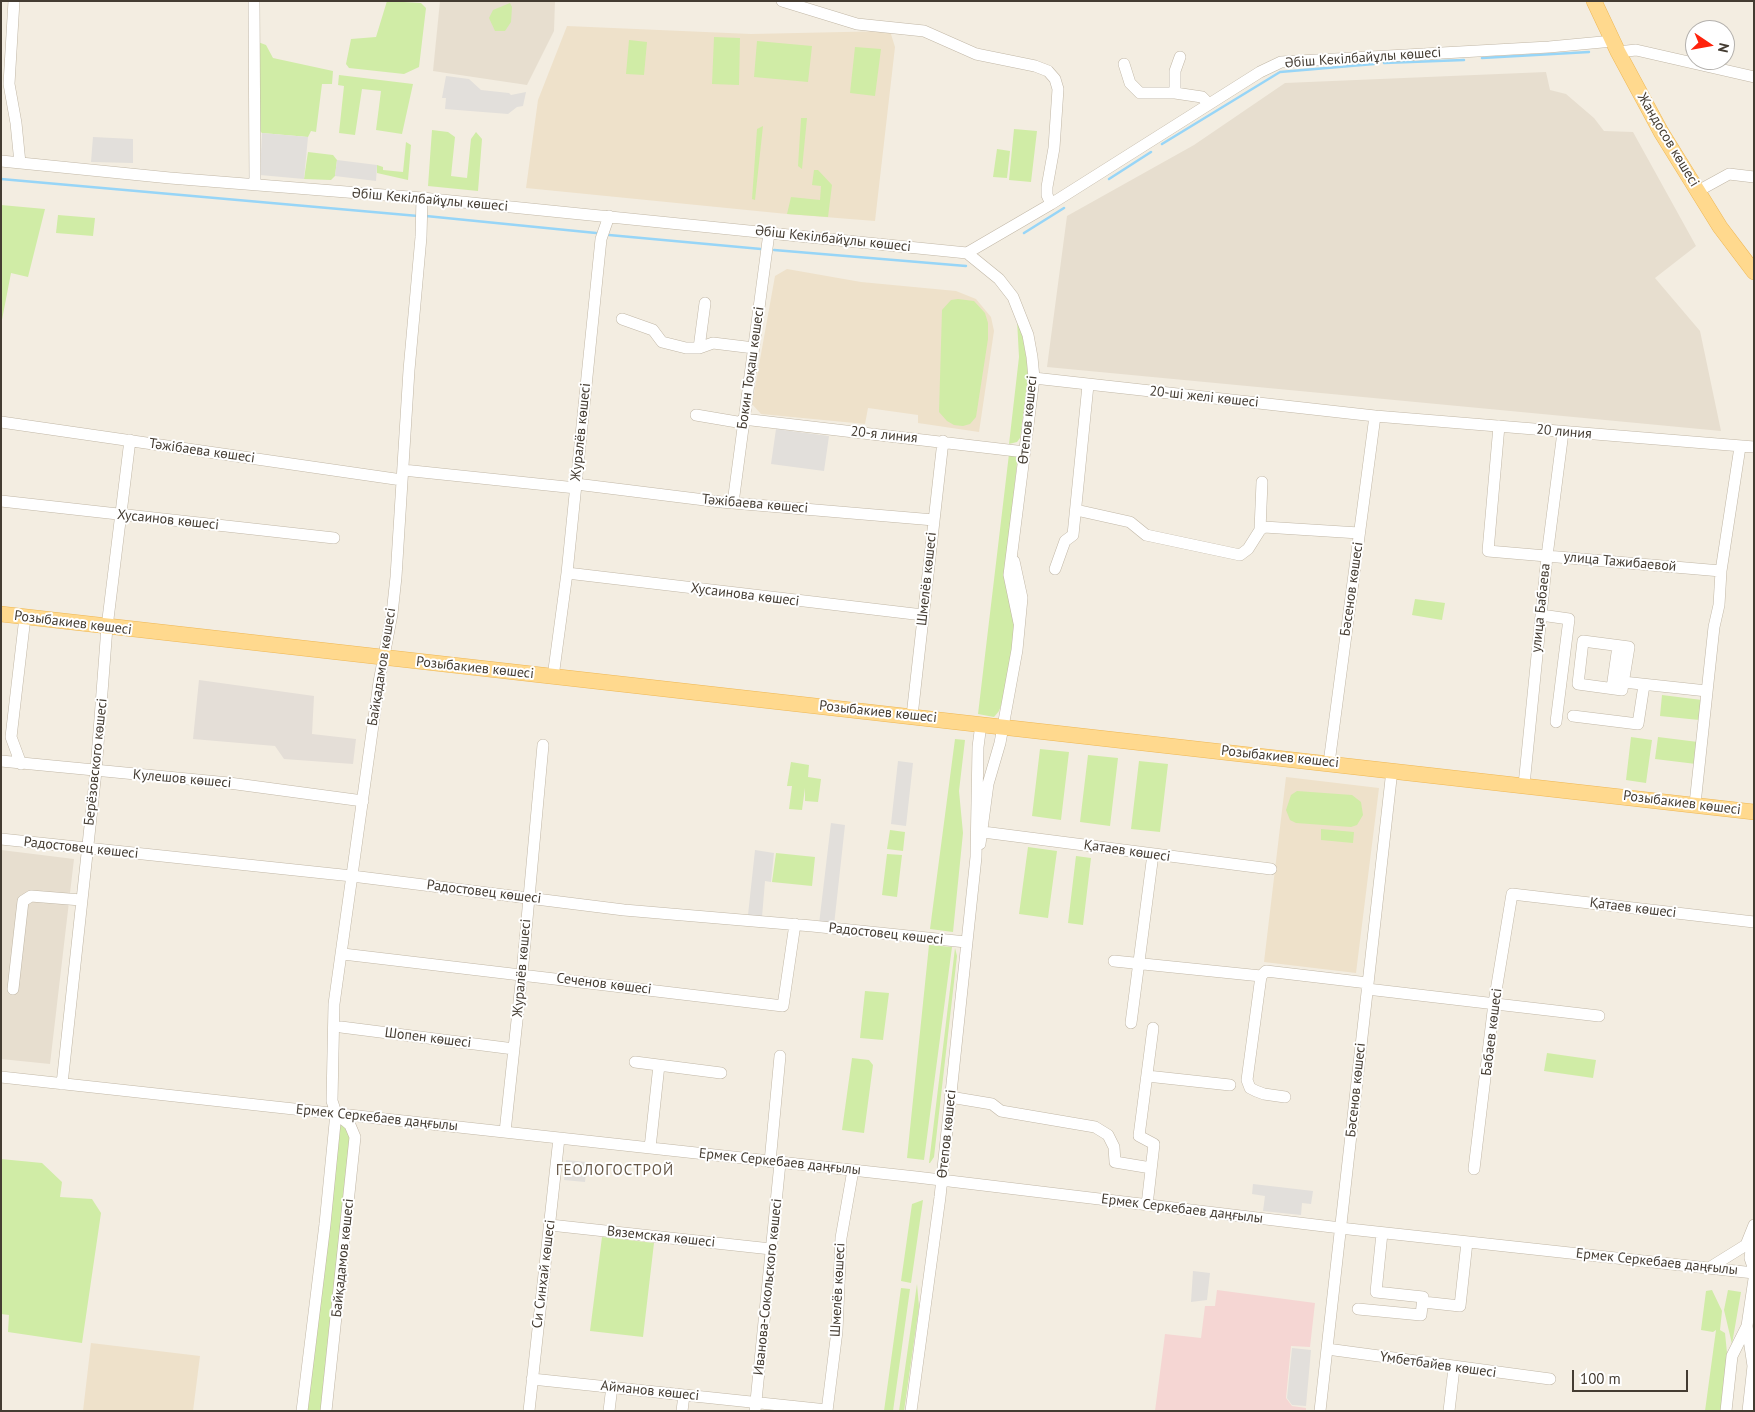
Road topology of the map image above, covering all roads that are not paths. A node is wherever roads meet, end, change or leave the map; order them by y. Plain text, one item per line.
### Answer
1 (14, 1) edge
2 (254, 1) edge
3 (782, 1) edge
4 (1594, 1) edge
5 (1615, 47) junction
6 (1180, 57) dead end
7 (1124, 64) dead end
8 (1754, 77) edge
9 (1175, 93) junction
10 (1209, 104) junction
11 (1, 161) edge
12 (20, 163) junction
13 (1754, 177) edge
14 (255, 184) junction
15 (1698, 191) junction
16 (422, 198) junction
17 (1051, 204) junction
18 (609, 216) junction
19 (769, 233) junction
20 (967, 253) junction
21 (1754, 272) edge
22 (705, 302) dead end
23 (622, 319) dead end
24 (699, 348) junction
25 (754, 348) junction
26 (1034, 378) junction
27 (1088, 385) junction
28 (696, 415) dead end
29 (1375, 416) junction
30 (743, 421) junction
31 (1, 422) edge
32 (1499, 426) junction
33 (1563, 432) junction
34 (130, 440) junction
35 (943, 441) junction
36 (1740, 447) junction
37 (1754, 447) edge
38 (1025, 452) junction
39 (403, 475) junction
40 (1262, 482) dead end
41 (576, 486) junction
42 (1, 501) edge
43 (733, 503) junction
44 (1076, 510) junction
45 (122, 516) junction
46 (934, 520) junction
47 (1260, 530) junction
48 (1359, 533) junction
49 (334, 538) dead end
50 (1547, 556) junction
51 (1056, 569) dead end
52 (1721, 571) junction
53 (567, 573) junction
54 (1, 614) edge
55 (923, 615) junction
56 (1541, 615) junction
57 (25, 617) junction
58 (107, 627) junction
59 (1618, 646) junction
60 (384, 658) junction
61 (553, 677) junction
62 (1623, 682) junction
63 (1644, 684) junction
64 (1612, 688) junction
65 (1707, 691) junction
66 (912, 716) junction
67 (1573, 716) dead end
68 (1556, 722) dead end
69 (980, 724) junction
70 (1003, 726) junction
71 (543, 745) dead end
72 (1, 761) edge
73 (1329, 763) junction
74 (22, 764) junction
75 (1392, 770) junction
76 (96, 771) junction
77 (1524, 785) junction
78 (363, 801) junction
79 (1695, 804) junction
80 (1754, 812) edge
81 (983, 832) junction
82 (1, 839) edge
83 (87, 848) junction
84 (1153, 854) junction
85 (976, 857) junction
86 (1271, 869) dead end
87 (352, 876) junction
88 (1512, 894) joint
89 (528, 897) junction
90 (81, 900) junction
91 (1754, 922) edge
92 (795, 924) junction
93 (966, 942) junction
94 (342, 954) junction
95 (1114, 961) dead end
96 (1139, 964) junction
97 (522, 974) junction
98 (1261, 976) junction
99 (1368, 986) junction
100 (13, 989) dead end
101 (1494, 1003) junction
102 (1599, 1016) dead end
103 (1131, 1023) dead end
104 (341, 1027) dead end
105 (1153, 1028) dead end
106 (514, 1049) junction
107 (780, 1056) dead end
108 (635, 1062) dead end
109 (658, 1065) junction
110 (721, 1073) dead end
111 (1147, 1076) junction
112 (1, 1077) edge
113 (62, 1084) junction
114 (1230, 1085) dead end
115 (950, 1097) junction
116 (1285, 1097) dead end
117 (336, 1113) junction
118 (505, 1132) junction
119 (559, 1138) junction
120 (650, 1148) junction
121 (775, 1162) junction
122 (1151, 1168) junction
123 (1474, 1169) dead end
124 (853, 1170) junction
125 (942, 1180) junction
126 (1147, 1205) junction
127 (326, 1211) junction
128 (348, 1213) junction
129 (550, 1225) junction
130 (1754, 1225) edge
131 (1340, 1228) junction
132 (1754, 1231) edge
133 (1382, 1233) junction
134 (1467, 1242) junction
135 (771, 1250) junction
136 (1710, 1268) junction
137 (1754, 1271) edge
138 (1754, 1280) edge
139 (1422, 1302) junction
140 (1358, 1309) dead end
141 (1747, 1326) junction
142 (1327, 1349) junction
143 (1454, 1368) junction
144 (532, 1379) junction
145 (1550, 1379) dead end
146 (612, 1386) junction
147 (684, 1394) junction
148 (756, 1407) edge
149 (827, 1410) edge
150 (302, 1411) edge
151 (326, 1411) edge
152 (529, 1411) edge
153 (609, 1411) edge
154 (682, 1411) edge
155 (911, 1411) edge
156 (1320, 1411) edge
157 (1449, 1411) edge
158 (1726, 1411) edge
159 (1748, 1411) edge

1 - 12 street
2 - 14 street
3 - 17 street
4 - 5 main road, Жандосов көшесі
5 - 8 street, Әбіш Кекілбайұлы көшесі
5 - 10 street, Әбіш Кекілбайұлы көшесі
5 - 15 main road, Жандосов көшесі
6 - 9 street
7 - 9 street
9 - 10 street
10 - 17 street, Әбіш Кекілбайұлы көшесі
11 - 12 street, Әбіш Кекілбайұлы көшесі
12 - 14 street, Әбіш Кекілбайұлы көшесі
13 - 15 street
14 - 16 street, Әбіш Кекілбайұлы көшесі
15 - 21 main road, Жандосов көшесі
16 - 18 street, Әбіш Кекілбайұлы көшесі
16 - 39 street, Байқадамов көшесі
17 - 20 street, Әбіш Кекілбайұлы көшесі
18 - 19 street, Әбіш Кекілбайұлы көшесі
18 - 41 street, Журалёв көшесі
19 - 20 street, Әбіш Кекілбайұлы көшесі
19 - 25 street, Бокин Тоқаш көшесі
20 - 26 street, Өтепов көшесі
22 - 24 street
23 - 24 street
24 - 25 street
25 - 30 street, Бокин Тоқаш көшесі
26 - 27 street, 20-ші желі көшесі
26 - 38 street, Өтепов көшесі
27 - 29 street, 20-ші желі көшесі
27 - 44 street
28 - 30 street, 20-я линия
29 - 32 street, 20 линия
29 - 48 street, Бәсенов көшесі
30 - 35 street, 20-я линия
30 - 43 street, Бокин Тоқаш көшесі
31 - 34 street, Тәжібаева көшесі
32 - 33 street, 20 линия
32 - 50 street, улица Тажибаевой
33 - 36 street, 20 линия
33 - 50 street, улица Бабаева
34 - 39 street, Тәжібаева көшесі
34 - 45 street, Берёзовского көшесі
35 - 38 street, 20-я линия
35 - 46 street, Шмелёв көшесі
36 - 37 street, 20 линия
36 - 52 street
38 - 70 street, Өтепов көшесі
39 - 41 street, Тәжібаева көшесі
39 - 60 street, Байқадамов көшесі
40 - 47 street
41 - 43 street, Тәжібаева көшесі
41 - 53 street, Журалёв көшесі
42 - 45 street, Хусаинов көшесі
43 - 46 street, Тәжібаева көшесі
44 - 47 street
44 - 51 street
45 - 49 street, Хусаинов көшесі
45 - 58 street, Берёзовского көшесі
46 - 55 street, Шмелёв көшесі
47 - 48 street
48 - 73 street, Бәсенов көшесі
50 - 52 street, улица Тажибаевой
50 - 56 street, улица Бабаева
52 - 65 street
53 - 55 street, Хусаинова көшесі
53 - 61 street, Журалёв көшесі
54 - 57 main road, Розыбакиев көшесі
55 - 66 street, Шмелёв көшесі
56 - 68 street
56 - 77 street, улица Бабаева
57 - 58 main road, Розыбакиев көшесі
57 - 74 street
58 - 60 main road, Розыбакиев көшесі
58 - 76 street, Берёзовского көшесі
59 - 62 street
59 - 64 street
59 - 64 street
60 - 61 main road, Розыбакиев көшесі
60 - 78 street, Байқадамов көшесі
61 - 66 main road, Розыбакиев көшесі
62 - 63 street
62 - 64 street
63 - 65 street
63 - 67 street
65 - 79 street
66 - 69 main road, Розыбакиев көшесі
69 - 70 main road, Розыбакиев көшесі
69 - 85 street, Өтепов көшесі
70 - 73 main road, Розыбакиев көшесі
70 - 81 street, Өтепов көшесі
71 - 89 street, Журалёв көшесі
72 - 74 street, Кулешов көшесі
73 - 75 main road, Розыбакиев көшесі
74 - 76 street, Кулешов көшесі
75 - 77 main road, Розыбакиев көшесі
75 - 99 street, Бәсенов көшесі
76 - 78 street, Кулешов көшесі
76 - 83 street, Берёзовского көшесі
77 - 79 main road, Розыбакиев көшесі
78 - 87 street, Байқадамов көшесі
79 - 80 main road, Розыбакиев көшесі
81 - 84 street, Қатаев көшесі
81 - 85 street, Өтепов көшесі
82 - 83 street, Радостовец көшесі
83 - 87 street, Радостовец көшесі
83 - 90 street, Берёзовского көшесі
84 - 86 street, Қатаев көшесі
84 - 96 street
85 - 93 street, Өтепов көшесі
87 - 89 street, Радостовец көшесі
87 - 94 street, Байқадамов көшесі
88 - 91 street, Қатаев көшесі
88 - 101 street, Бабаев көшесі
89 - 92 street, Радостовец көшесі
89 - 97 street, Журалёв көшесі
90 - 100 street
90 - 113 street, Берёзовского көшесі
92 - 93 street, Радостовец көшесі
92 - 97 street, Сеченов көшесі
93 - 115 street, Өтепов көшесі
94 - 97 street, Сеченов көшесі
94 - 117 street, Байқадамов көшесі
95 - 96 street
96 - 98 street
96 - 103 street
97 - 106 street, Журалёв көшесі
98 - 99 street
98 - 116 street
99 - 101 street
99 - 131 street, Бәсенов көшесі
101 - 102 street
101 - 123 street, Бабаев көшесі
104 - 106 street, Шопен көшесі
105 - 111 street
106 - 118 street, Журалёв көшесі
107 - 121 street, Иванова-Сокольского көшесі
108 - 109 street
109 - 110 street
109 - 120 street
111 - 114 street
111 - 122 street
112 - 113 street, Ермек Серкебаев даңғылы
113 - 117 street, Ермек Серкебаев даңғылы
115 - 122 street
115 - 125 street, Өтепов көшесі
117 - 118 street, Ермек Серкебаев даңғылы
117 - 127 street, Байқадамов көшесі
117 - 128 street, Байқадамов көшесі
118 - 119 street, Ермек Серкебаев даңғылы
119 - 120 street, Ермек Серкебаев даңғылы
119 - 129 street, Си Синхай көшесі
120 - 121 street, Ермек Серкебаев даңғылы
121 - 124 street, Ермек Серкебаев даңғылы
121 - 135 street, Иванова-Сокольского көшесі
122 - 126 street
124 - 125 street, Ермек Серкебаев даңғылы
124 - 149 street, Шмелёв көшесі
125 - 126 street, Ермек Серкебаев даңғылы
125 - 155 street, Өтепов көшесі
126 - 131 street, Ермек Серкебаев даңғылы
127 - 128 street
127 - 150 street, Байқадамов көшесі
128 - 151 street, Байқадамов көшесі
129 - 135 street, Вяземская көшесі
129 - 144 street, Си Синхай көшесі
130 - 136 street
131 - 133 street, Ермек Серкебаев даңғылы
131 - 142 street, Бәсенов көшесі
132 - 137 street
133 - 134 street, Ермек Серкебаев даңғылы
133 - 139 street
134 - 136 street, Ермек Серкебаев даңғылы
134 - 139 street
135 - 148 street, Иванова-Сокольского көшесі
136 - 137 street, Ермек Серкебаев даңғылы
138 - 141 street
139 - 140 street
141 - 158 street
141 - 159 street
142 - 143 street, Үмбетбайев көшесі
142 - 156 street, Бәсенов көшесі
143 - 145 street, Үмбетбайев көшесі
143 - 157 street
144 - 146 street, Айманов көшесі
144 - 152 street, Си Синхай көшесі
146 - 147 street, Айманов көшесі
146 - 153 street
147 - 148 street, Айманов көшесі
147 - 154 street
148 - 149 street, Айманов көшесі

